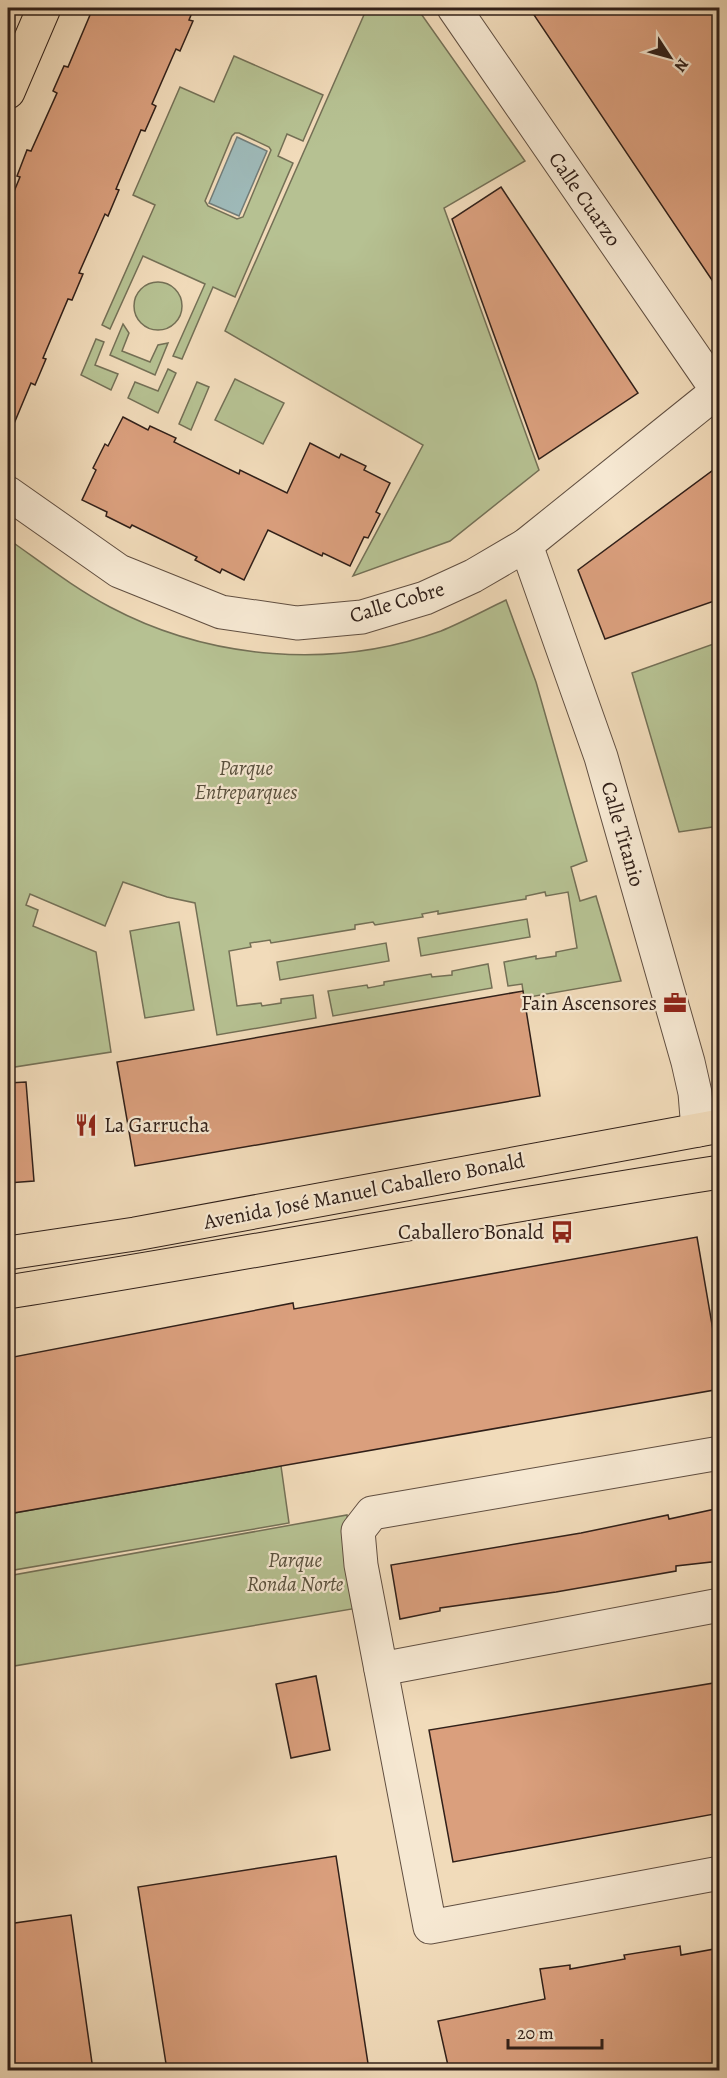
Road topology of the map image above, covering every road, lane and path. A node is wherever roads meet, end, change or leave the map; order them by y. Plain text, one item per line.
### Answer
1 (44, 8) edge
2 (454, 8) edge
3 (8, 92) edge
4 (718, 390) edge
5 (8, 493) edge
6 (526, 545) junction
7 (709, 1128) edge
8 (720, 1172) edge
9 (8, 1253) edge
10 (8, 1292) edge
11 (720, 1453) edge
12 (720, 1605) edge
13 (381, 1669) junction
14 (720, 1873) edge

1 - 3 main road
2 - 4 street, Calle Cuarzo
4 - 6 street, Calle Cobre
5 - 6 street, Calle Cobre
6 - 7 street, Calle Titanio
7 - 9 main road, Avenida José Manuel Caballero Bonald
8 - 10 main road, Avenida José Manuel Caballero Bonald
11 - 13 street
12 - 13 street
13 - 14 street

